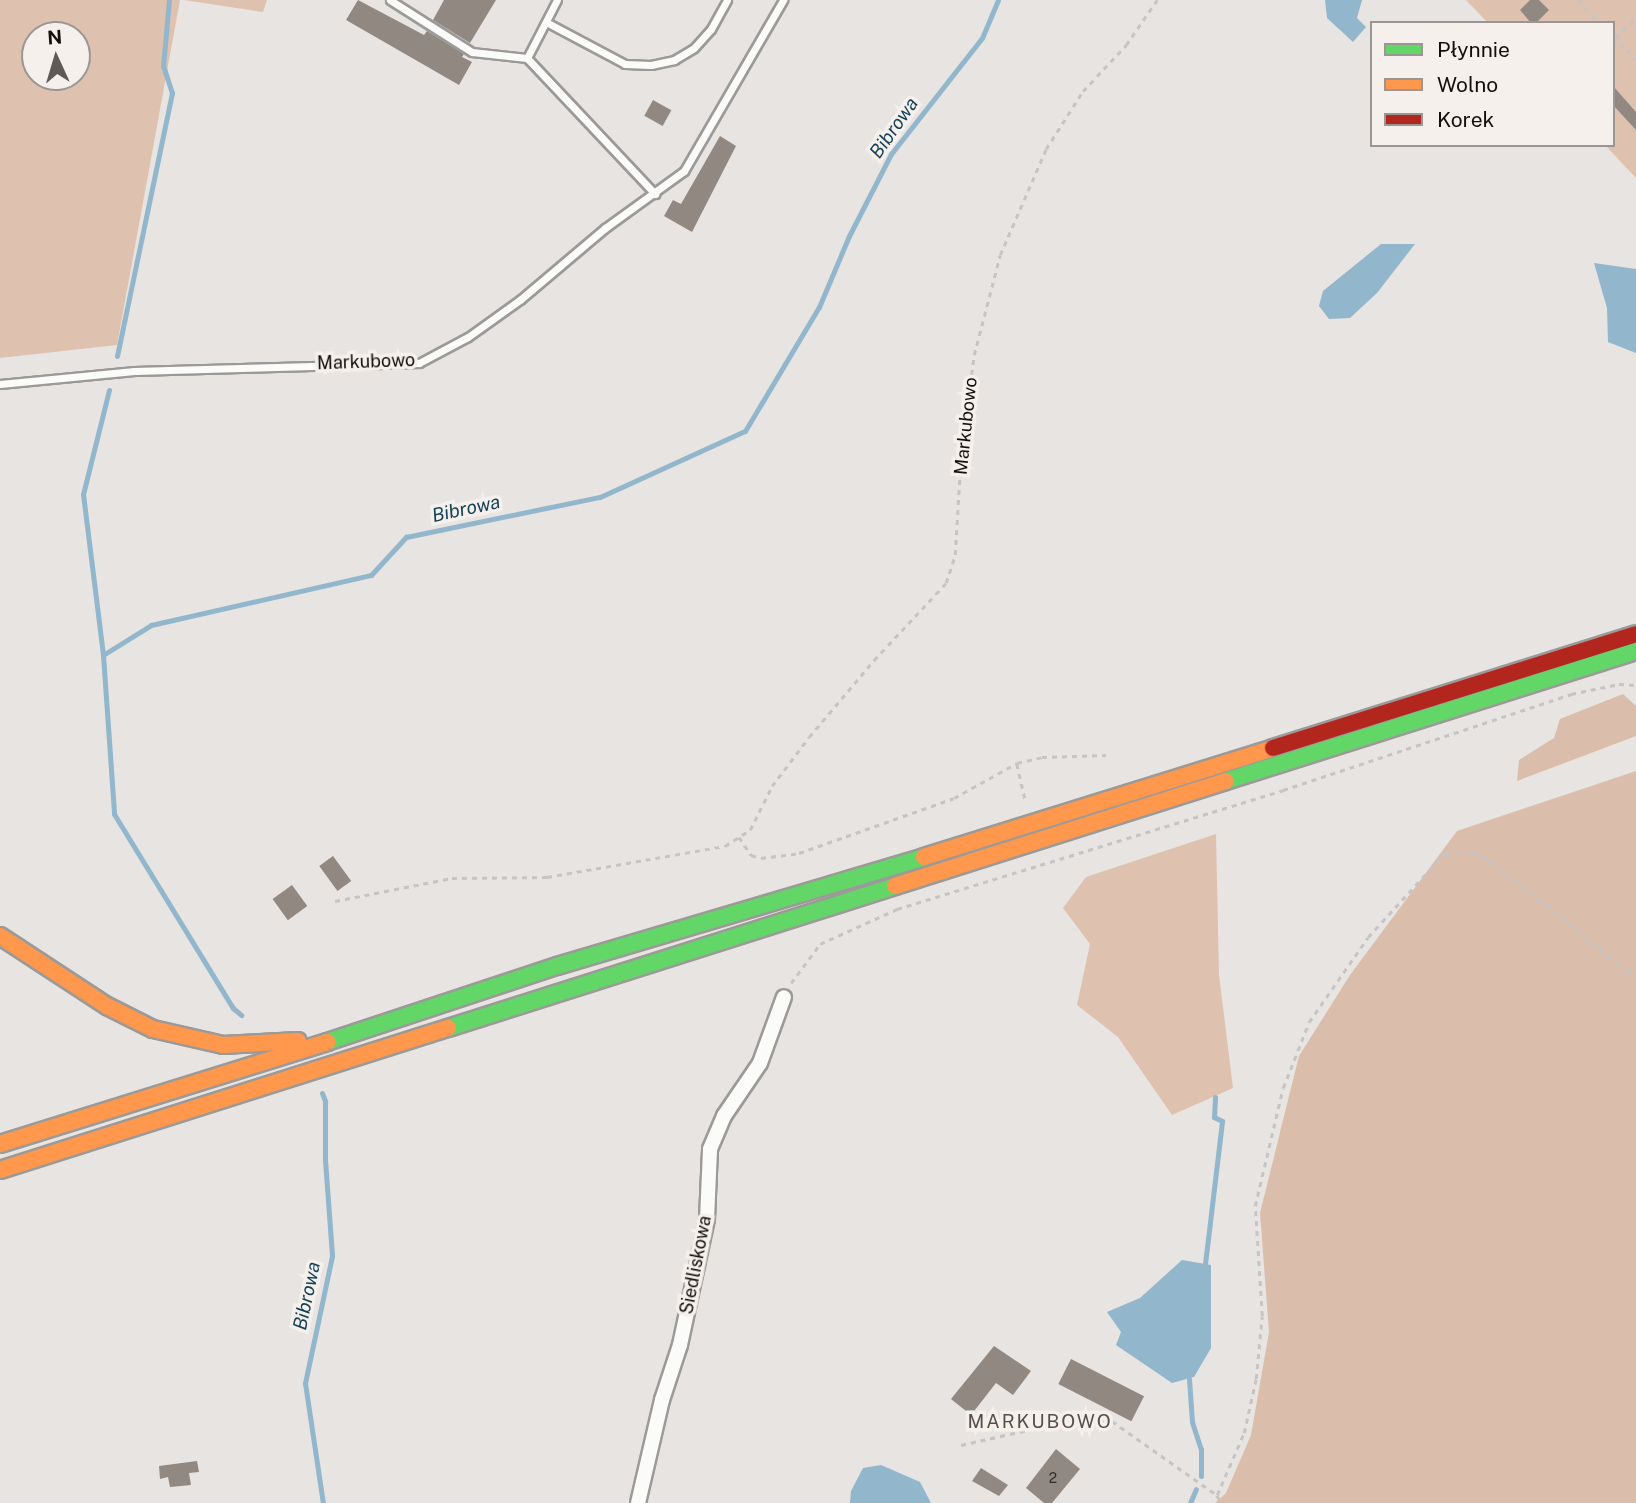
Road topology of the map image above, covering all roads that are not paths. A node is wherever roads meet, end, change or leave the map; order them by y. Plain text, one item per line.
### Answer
1 (390, 0) edge
2 (557, 0) edge
3 (727, 0) edge
4 (783, 0) edge
5 (546, 22) junction
6 (527, 58) junction
7 (655, 194) junction
8 (0, 384) edge
9 (1636, 634) edge
10 (1636, 651) edge
11 (0, 936) edge
12 (784, 997) road end
13 (376, 1024) junction
14 (0, 1144) edge
15 (0, 1170) edge
16 (638, 1503) edge

1 - 6 lane
2 - 5 lane
3 - 5 lane
4 - 7 lane, Markubowo
5 - 6 lane
6 - 7 lane
7 - 8 lane, Markubowo
9 - 13 main road
10 - 15 main road
11 - 13 main road
12 - 16 street, Siedliskowa
13 - 14 main road

